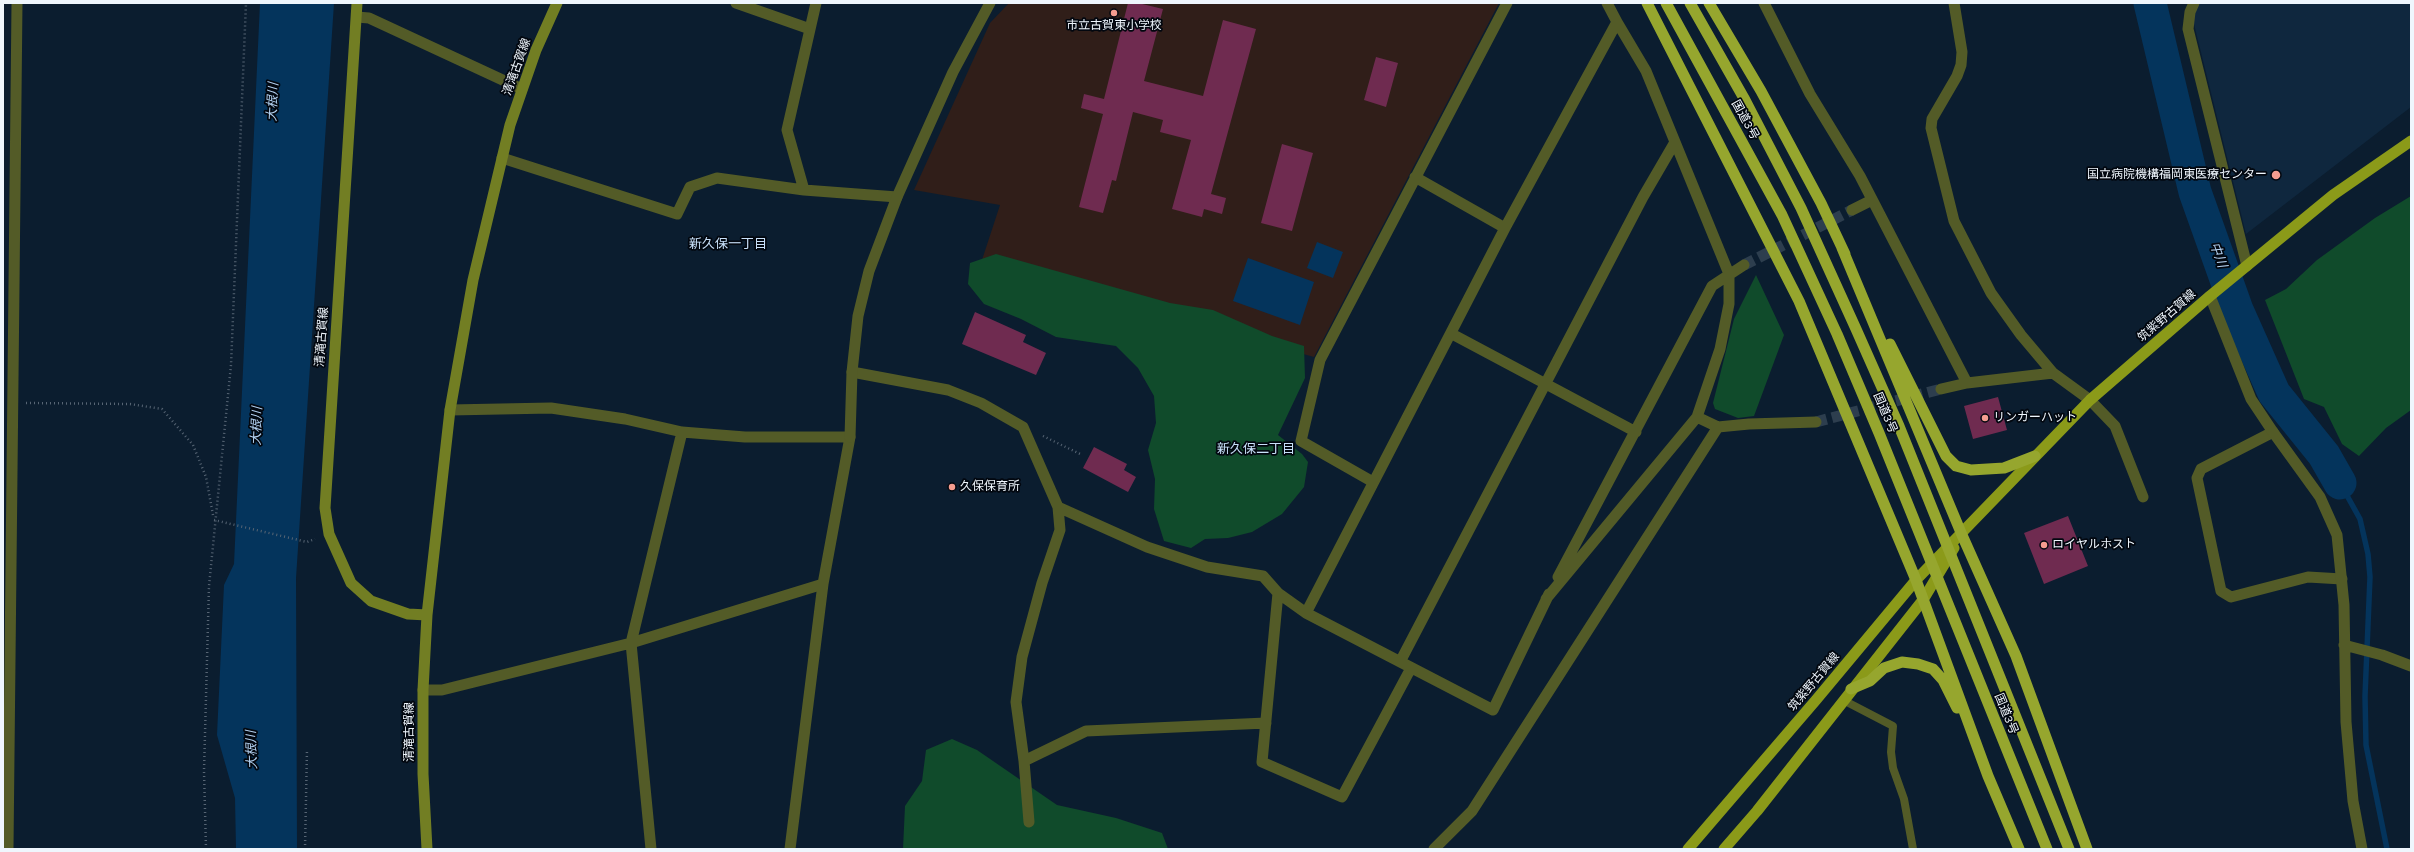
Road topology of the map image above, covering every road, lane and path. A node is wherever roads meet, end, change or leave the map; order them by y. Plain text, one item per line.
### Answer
1 (17, 3) edge
2 (246, 3) edge
3 (358, 3) edge
4 (557, 3) edge
5 (736, 3) edge
6 (816, 3) edge
7 (990, 3) edge
8 (1507, 3) edge
9 (1607, 3) edge
10 (1646, 3) edge
11 (1666, 3) edge
12 (1690, 3) edge
13 (1709, 3) edge
14 (1764, 3) edge
15 (1954, 3) edge
16 (2194, 3) edge
17 (357, 16) junction
18 (1616, 22) junction
19 (810, 29) junction
20 (522, 89) junction
21 (2411, 141) edge
22 (1676, 142) junction
23 (502, 158) junction
24 (1415, 177) junction
25 (804, 190) junction
26 (897, 197) junction
27 (1872, 200) junction
28 (1852, 210) tunnel mouth
29 (1505, 228) junction
30 (1842, 248) junction
31 (1744, 265) tunnel mouth
32 (2244, 269) junction
33 (1730, 274) junction
34 (2214, 293) junction
35 (1452, 334) junction
36 (852, 372) junction
37 (2053, 373) junction
38 (1545, 382) junction
39 (1967, 383) junction
40 (1941, 389) tunnel mouth
41 (2090, 400) junction
42 (11, 403) junction
43 (450, 410) junction
44 (1696, 417) junction
45 (1816, 422) tunnel mouth
46 (1023, 427) junction
47 (1718, 427) junction
48 (682, 432) junction
49 (1636, 432) junction
50 (2273, 432) junction
51 (850, 437) junction
52 (1080, 454) dead end
53 (2035, 456) junction
54 (1373, 482) junction
55 (2144, 497) dead end
56 (1058, 507) junction
57 (214, 520) junction
58 (1962, 534) junction
59 (307, 542) dead end
60 (2342, 579) junction
61 (1916, 580) junction
62 (823, 584) junction
63 (1278, 593) junction
64 (1546, 599) junction
65 (1923, 600) junction
66 (1306, 613) junction
67 (427, 615) junction
68 (631, 644) junction
69 (2344, 645) junction
70 (1400, 662) junction
71 (2411, 666) edge
72 (1411, 668) junction
73 (1851, 689) junction
74 (423, 690) junction
75 (1843, 700) junction
76 (1266, 723) junction
77 (307, 748) dead end
78 (1024, 761) junction
79 (1988, 776) junction
80 (1029, 822) dead end
81 (8, 849) edge
82 (206, 849) edge
83 (305, 849) edge
84 (427, 849) edge
85 (651, 849) edge
86 (790, 849) edge
87 (1434, 849) edge
88 (1688, 849) edge
89 (1724, 849) edge
90 (1913, 849) edge
91 (2019, 849) edge
92 (2047, 849) edge
93 (2069, 849) edge
94 (2087, 849) edge
95 (2362, 849) edge

1 - 42 street
2 - 57 path
3 - 17 main road, 清滝古賀線
4 - 20 main road, 清滝古賀線
5 - 19 street
6 - 19 street
7 - 26 street
8 - 24 street
9 - 18 street
10 - 61 highway
11 - 92 highway, 国道3号
12 - 93 highway, 国道3号
13 - 30 highway
14 - 27 street
15 - 37 street
16 - 32 street
17 - 20 street
17 - 67 main road, 清滝古賀線
18 - 22 street
18 - 29 street
19 - 25 street
20 - 23 main road, 清滝古賀線
21 - 32 main road, 筑紫野古賀線
22 - 33 street
22 - 38 street
23 - 25 street
23 - 43 main road, 清滝古賀線
24 - 29 street
24 - 54 street
25 - 26 street
26 - 36 street
27 - 28 street
27 - 39 street
29 - 35 street
30 - 53 highway
30 - 58 highway
31 - 33 street
32 - 34 main road, 筑紫野古賀線
33 - 44 street
33 - 49 street
34 - 41 main road, 筑紫野古賀線
34 - 50 street
35 - 38 street
35 - 54 street
36 - 46 street
36 - 51 street
37 - 39 street
37 - 41 street
38 - 49 street
38 - 70 street
39 - 40 street
41 - 53 main road, 筑紫野古賀線
41 - 55 street
42 - 57 path
42 - 81 street
43 - 48 street
43 - 67 main road, 清滝古賀線
44 - 47 street
44 - 64 street
45 - 47 street
46 - 52 path
46 - 56 street
47 - 87 street
48 - 51 street
48 - 68 street
49 - 64 street
50 - 60 street
50 - 60 street
51 - 62 street
53 - 58 main road, 筑紫野古賀線
54 - 66 street
56 - 63 street
56 - 78 street
57 - 59 path
57 - 82 path
58 - 61 main road, 筑紫野古賀線
58 - 65 main road, 筑紫野古賀線
58 - 94 highway
60 - 69 street
61 - 65 highway
61 - 88 main road, 筑紫野古賀線
62 - 68 street
62 - 86 street
63 - 66 street
63 - 76 street
64 - 72 street
65 - 73 main road, 筑紫野古賀線
65 - 79 highway
66 - 70 street
67 - 74 main road, 清滝古賀線
68 - 74 street
68 - 85 street
69 - 71 street
69 - 95 street
70 - 72 street
72 - 76 street
73 - 75 main road, 筑紫野古賀線
73 - 79 highway
74 - 84 main road, 清滝古賀線
75 - 89 main road, 筑紫野古賀線
75 - 90 lane
76 - 78 street
77 - 83 path
78 - 80 street
79 - 91 highway

